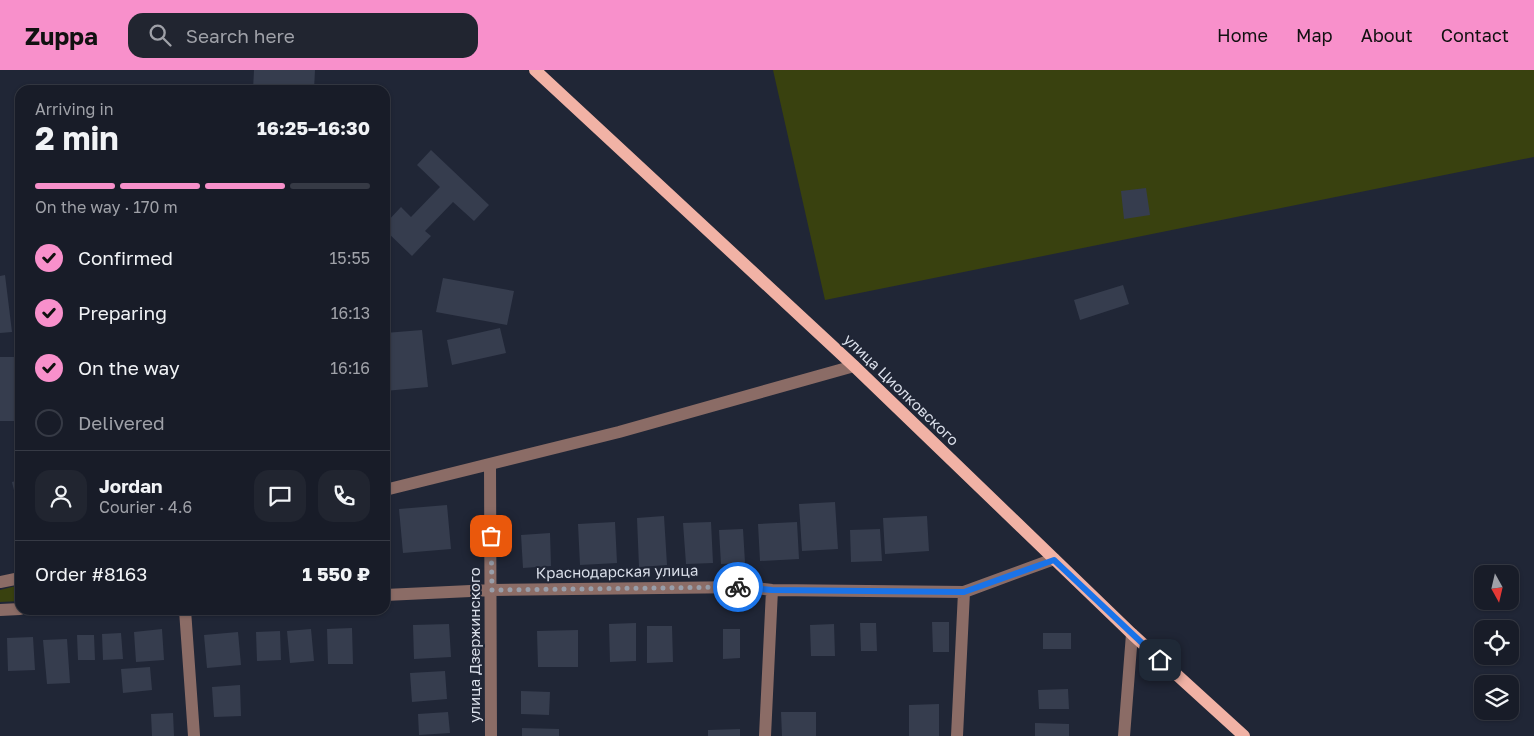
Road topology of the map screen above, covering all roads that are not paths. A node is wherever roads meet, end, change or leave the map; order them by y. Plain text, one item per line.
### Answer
1 (535, 70) edge
2 (854, 366) junction
3 (490, 464) junction
4 (390, 489) edge
5 (1054, 560) junction
6 (15, 579) edge
7 (0, 582) edge
8 (492, 590) junction
9 (772, 590) junction
10 (964, 592) junction
11 (390, 595) edge
12 (15, 609) edge
13 (0, 610) edge
14 (185, 615) edge
15 (1132, 634) junction
16 (194, 736) edge
17 (491, 736) edge
18 (765, 736) edge
19 (957, 736) edge
20 (1124, 736) edge
21 (1244, 736) edge

1 - 2 main road, улица Циолковского
2 - 3 street
2 - 5 main road, улица Циолковского
3 - 4 street
3 - 8 street, улица Дзержинского
5 - 10 street, Краснодарская улица
5 - 15 main road, улица Циолковского
6 - 7 street
8 - 9 street, Краснодарская улица
8 - 11 street, Краснодарская улица
8 - 17 street, улица Дзержинского
9 - 10 street, Краснодарская улица
9 - 18 street
10 - 19 street
12 - 13 street
14 - 16 street
15 - 20 street
15 - 21 main road, улица Циолковского

